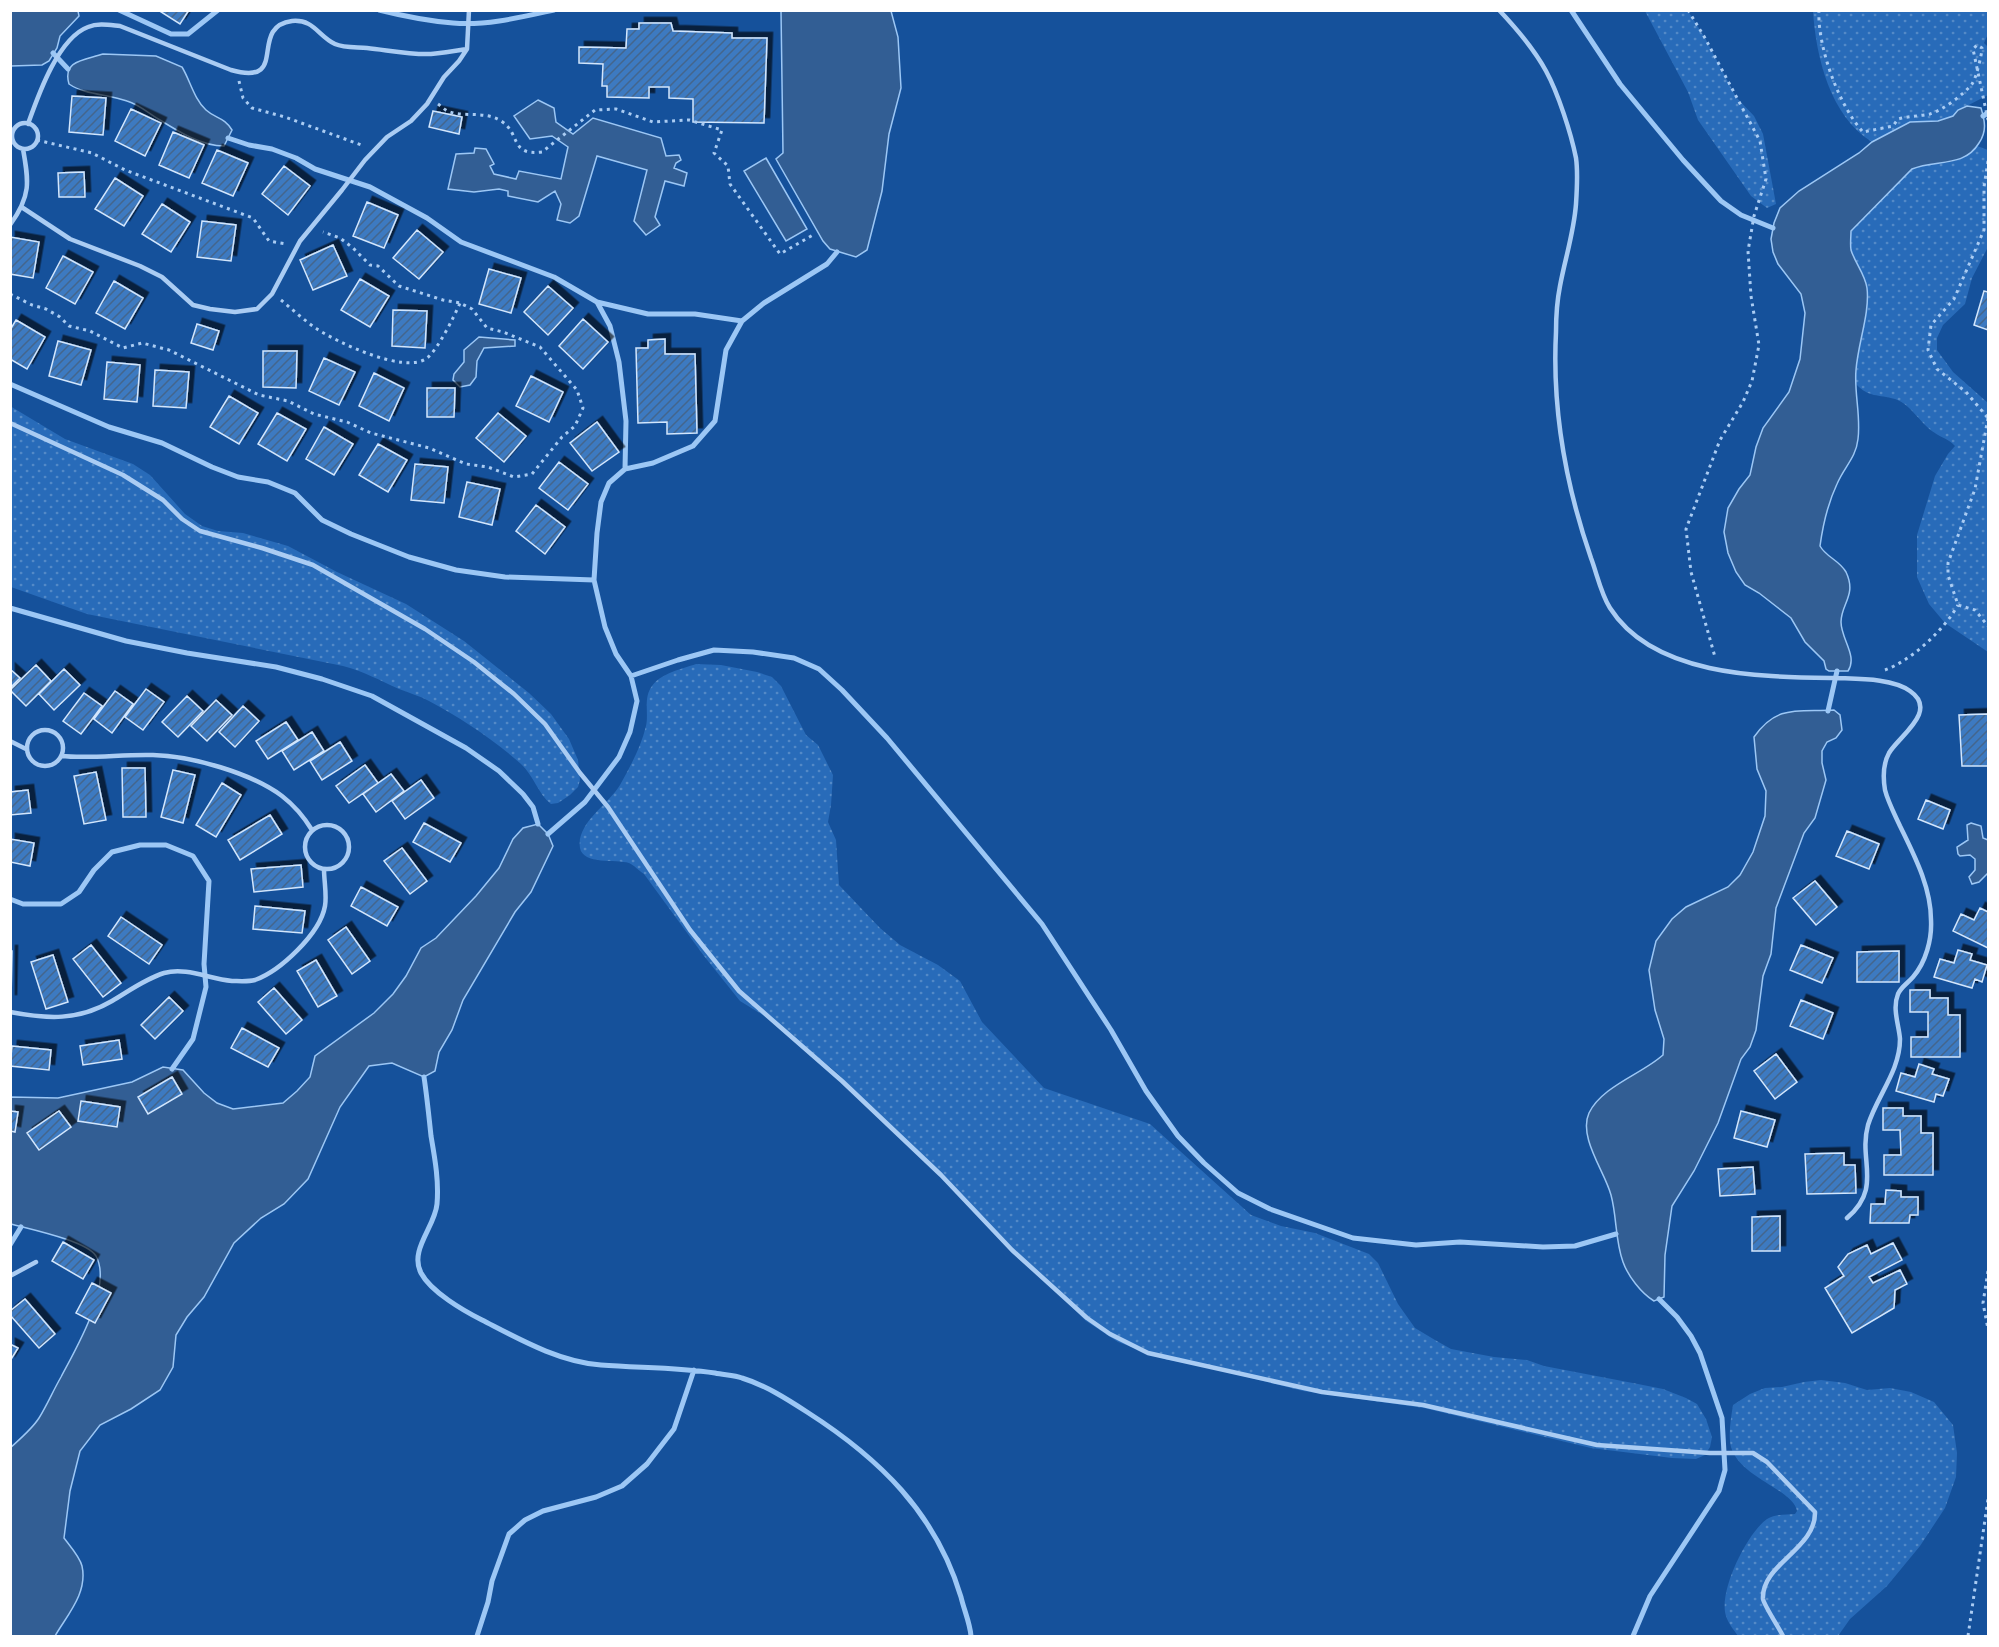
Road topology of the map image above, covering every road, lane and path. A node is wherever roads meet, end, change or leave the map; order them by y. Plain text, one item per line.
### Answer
1 (469, 10) edge
2 (1499, 10) edge
3 (1688, 10) edge
4 (1819, 10) edge
5 (467, 49) junction
6 (1977, 66) junction
7 (240, 73) junction
8 (431, 99) junction
9 (1988, 119) edge
10 (28, 124) junction
11 (11, 137) edge
12 (37, 140) junction
13 (23, 149) junction
14 (374, 150) junction
15 (1989, 161) edge
16 (23, 208) junction
17 (10, 225) edge
18 (309, 230) junction
19 (813, 235) dead end
20 (300, 241) junction
21 (10, 294) edge
22 (272, 294) junction
23 (460, 303) junction
24 (1988, 418) edge
25 (10, 423) edge
26 (1958, 605) junction
27 (1989, 626) edge
28 (1717, 663) dead end
29 (1883, 670) dead end
30 (10, 741) edge
31 (26, 749) junction
32 (61, 756) junction
33 (312, 830) junction
34 (324, 870) junction
35 (10, 1012) edge
36 (1847, 1218) dead end
37 (36, 1262) dead end
38 (1989, 1271) edge
39 (10, 1276) edge
40 (1989, 1329) edge
41 (1989, 1498) edge
42 (1783, 1636) edge
43 (1968, 1636) edge

1 - 5 lane
2 - 36 lane
3 - 28 path
4 - 6 path
5 - 7 lane
5 - 8 lane
6 - 6 path
6 - 9 path
7 - 10 lane
7 - 14 path
8 - 14 lane
8 - 19 path
10 - 11 lane
10 - 12 lane
11 - 13 lane
12 - 13 lane
12 - 20 path
13 - 16 lane
14 - 18 lane
15 - 24 path
16 - 17 lane
16 - 22 lane
18 - 20 lane
18 - 23 path
20 - 22 lane
21 - 23 path
22 - 23 path
24 - 26 path
25 - 42 lane
26 - 27 path
26 - 29 path
30 - 31 lane
31 - 32 lane
31 - 32 lane
32 - 33 lane
33 - 34 lane
33 - 34 lane
34 - 35 lane
37 - 39 lane
38 - 40 path
41 - 43 path

